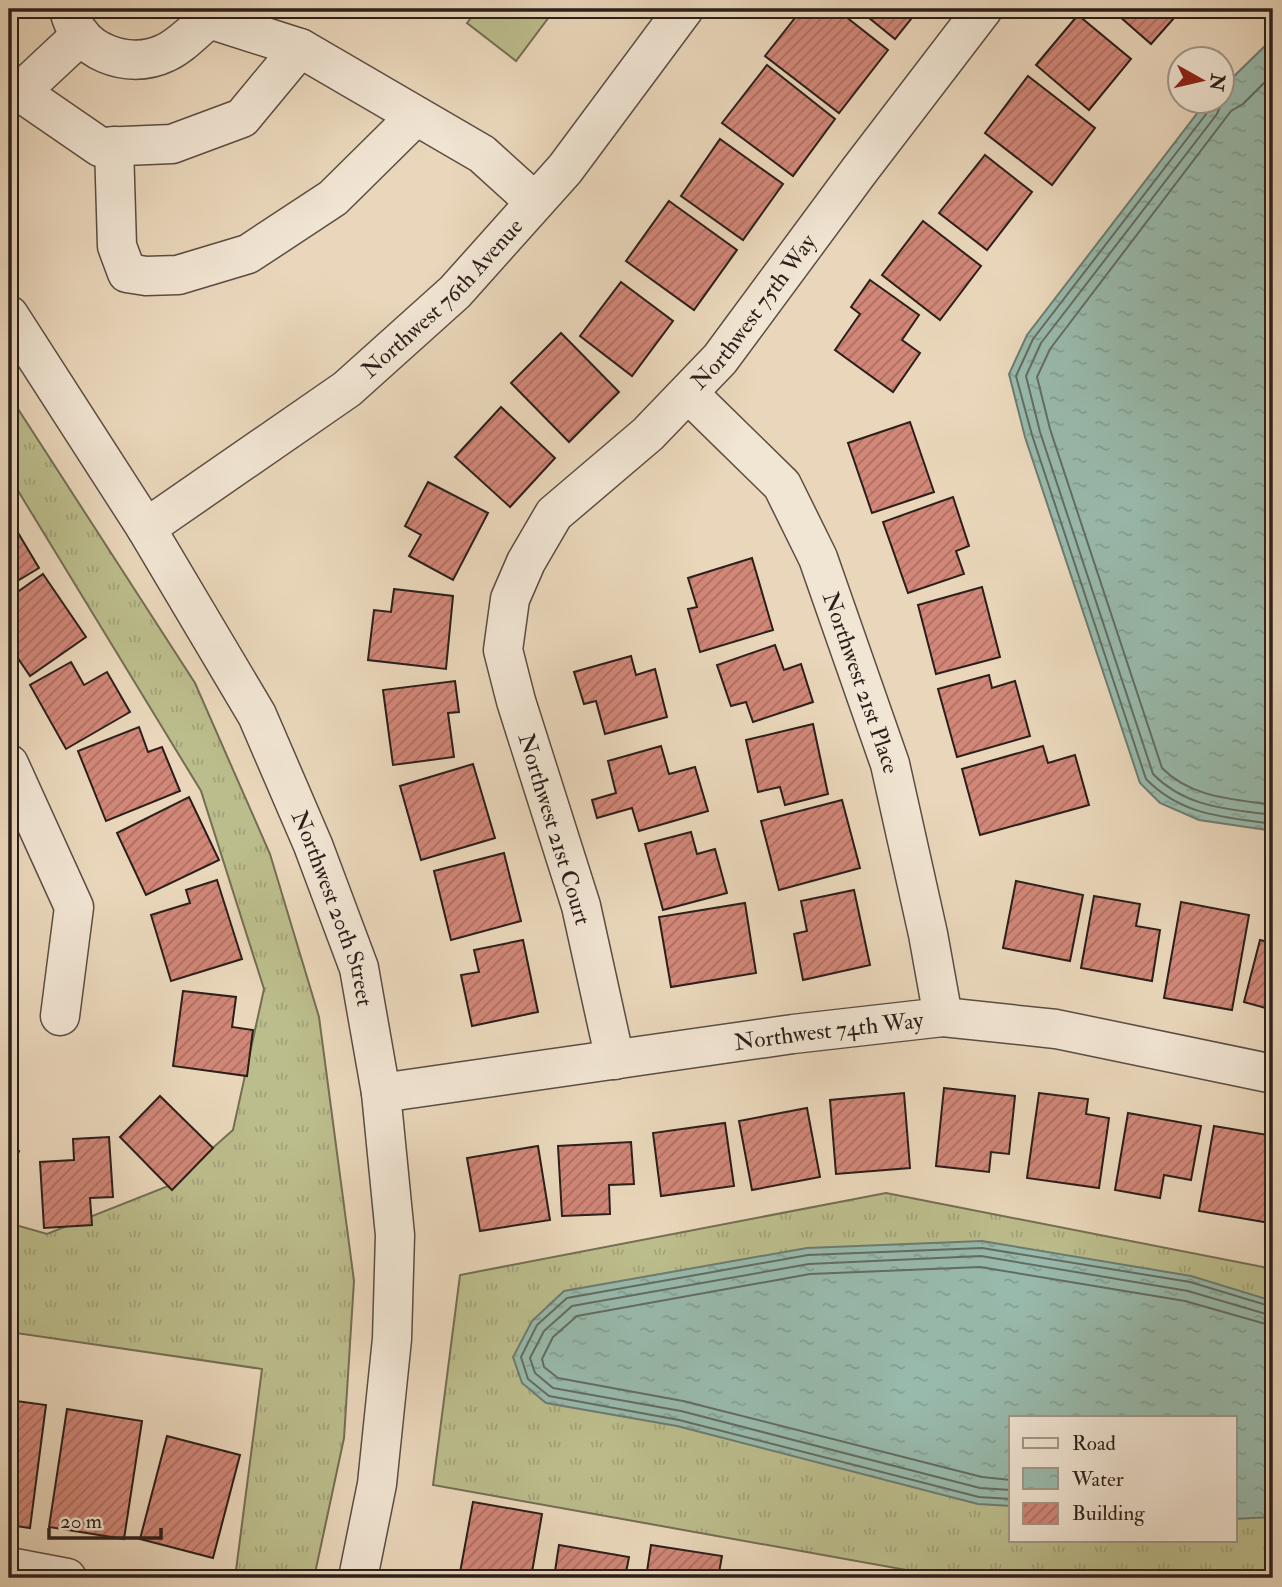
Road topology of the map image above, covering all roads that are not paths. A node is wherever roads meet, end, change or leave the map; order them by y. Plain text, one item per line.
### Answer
1 (684, 9) edge
2 (983, 9) edge
3 (208, 14) edge
4 (75, 22) edge
5 (300, 48) junction
6 (14, 95) edge
7 (416, 116) junction
8 (114, 146) junction
9 (535, 202) junction
10 (9, 315) edge
11 (688, 393) junction
12 (146, 528) junction
13 (510, 598) joint
14 (9, 764) edge
15 (60, 1016) dead end
16 (943, 1017) junction
17 (615, 1060) junction
18 (1273, 1074) edge
19 (382, 1093) junction
20 (9, 1567) edge
21 (67, 1578) edge
22 (358, 1578) edge

1 - 9 street, Northwest 76th Avenue
2 - 11 street, Northwest 75th Way
3 - 4 street
3 - 5 street
4 - 6 street
5 - 7 street
5 - 8 street
6 - 8 street
7 - 8 street
7 - 9 street
9 - 12 street, Northwest 76th Avenue
10 - 12 street, Northwest 20th Street
11 - 13 street, Northwest 75th Way
11 - 16 street, Northwest 21st Place
12 - 19 street, Northwest 20th Street
13 - 17 street, Northwest 21st Court
14 - 15 street
16 - 17 street, Northwest 74th Way
16 - 18 street, Northwest 74th Way
17 - 19 street, Northwest 74th Way
19 - 22 street, Northwest 20th Street
20 - 21 street

